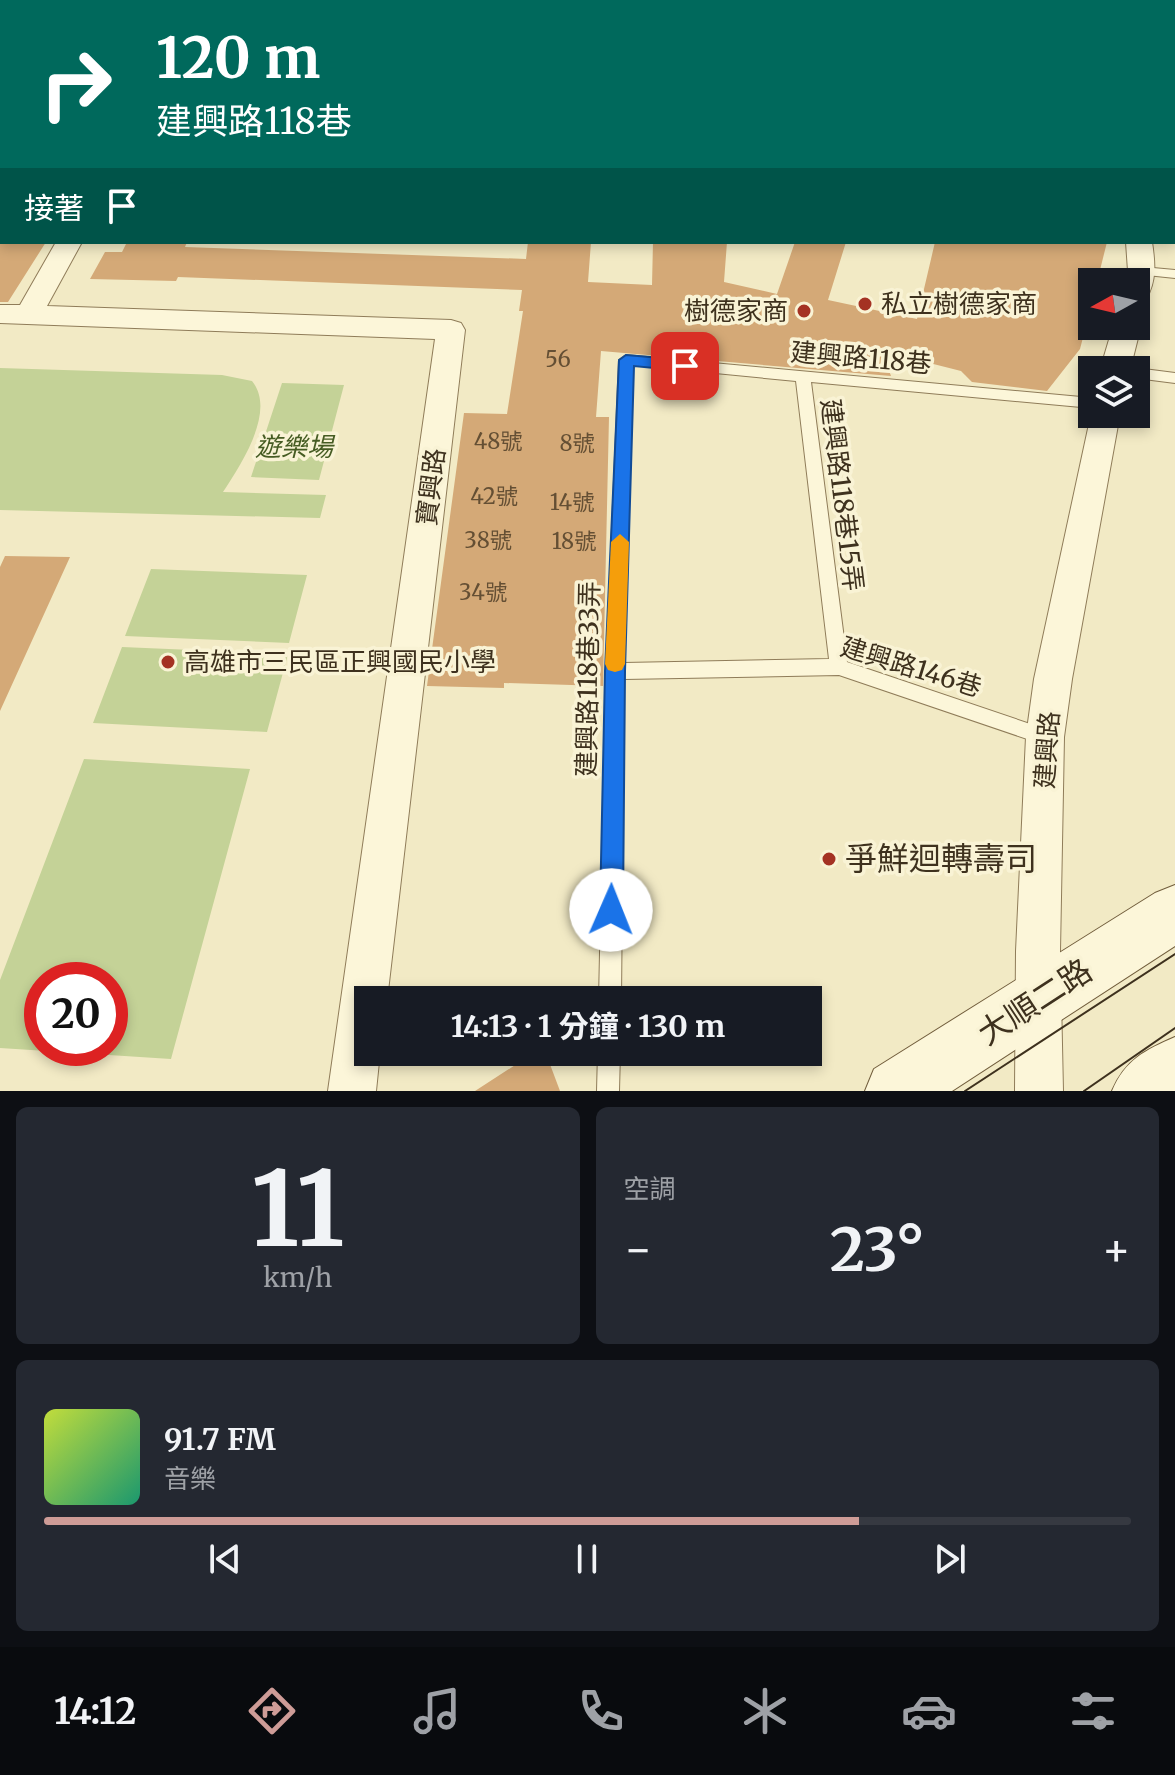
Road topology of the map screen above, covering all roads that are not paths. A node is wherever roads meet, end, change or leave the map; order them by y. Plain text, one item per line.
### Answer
1 (67, 244) edge
2 (1139, 244) edge
3 (1139, 268) edge
4 (1175, 274) edge
5 (1150, 280) edge
6 (14, 315) edge
7 (626, 360) joint
8 (1150, 375) edge
9 (803, 377) junction
10 (1175, 378) edge
11 (1078, 402) edge
12 (1102, 428) edge
13 (839, 667) junction
14 (615, 671) junction
15 (1045, 737) junction
16 (1175, 913) edge
17 (610, 986) edge
18 (1038, 1001) junction
19 (609, 1066) edge
20 (1175, 1068) edge
21 (352, 1091) edge
22 (608, 1091) edge
23 (896, 1091) edge
24 (1039, 1091) edge
25 (1143, 1091) edge

1 - 6 street
2 - 3 street
4 - 5 lane
6 - 21 street, 寶興路
7 - 9 lane, 建興路118巷
7 - 14 lane, 建興路118巷33弄
8 - 10 lane
9 - 11 lane, 建興路118巷
9 - 13 lane, 建興路118巷15弄
12 - 15 street, 建興路
13 - 14 lane, 建興路146巷
13 - 15 lane, 建興路146巷
14 - 17 lane, 建興路118巷33弄
15 - 18 street, 建興路
16 - 18 street, 大順二路
18 - 23 street, 大順二路
18 - 24 street, 建興路
19 - 22 lane
20 - 25 street

